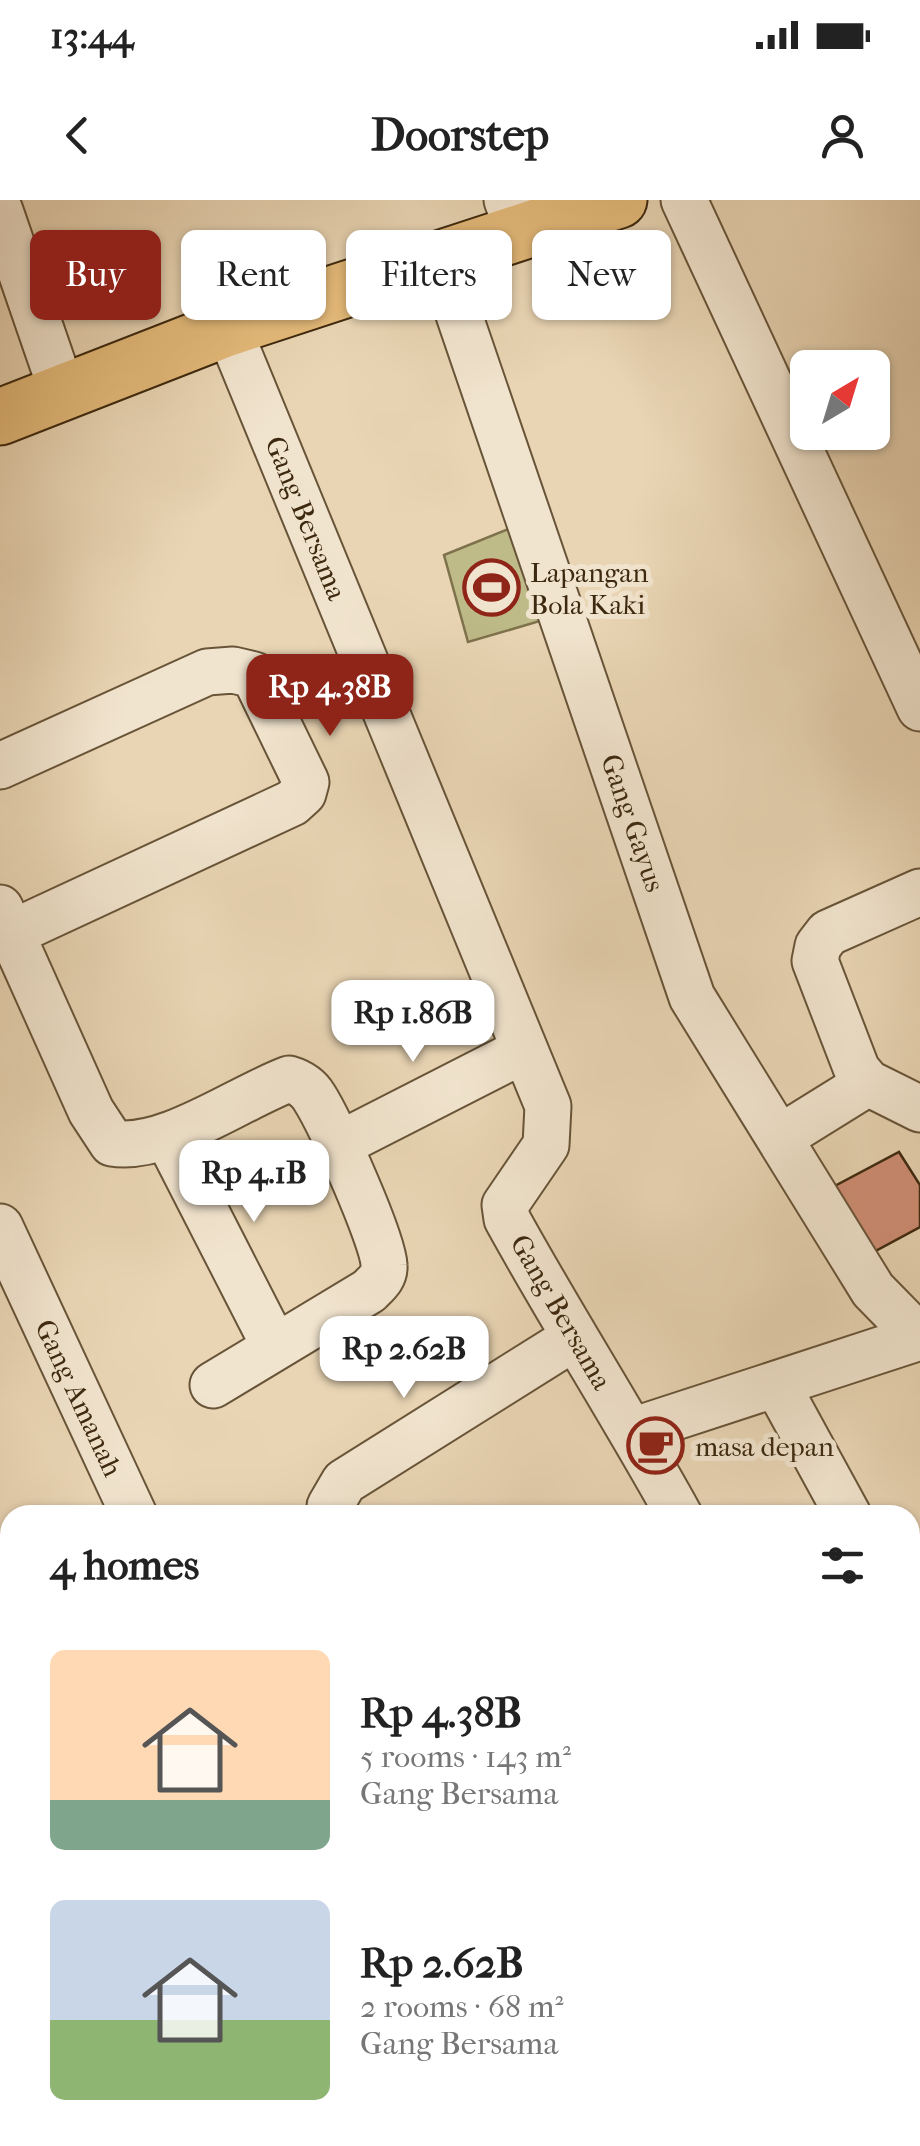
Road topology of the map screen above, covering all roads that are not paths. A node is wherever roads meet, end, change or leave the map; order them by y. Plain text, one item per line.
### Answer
1 (620, 200) edge
2 (684, 200) edge
3 (0, 211) edge
4 (513, 217) edge
5 (490, 230) edge
6 (346, 290) edge
7 (461, 320) edge
8 (228, 328) junction
9 (62, 391) junction
10 (0, 417) edge
11 (920, 708) edge
12 (0, 766) edge
13 (920, 892) edge
14 (6, 921) edge
15 (524, 1050) junction
16 (868, 1083) junction
17 (920, 1109) edge
18 (167, 1136) junction
19 (781, 1138) junction
20 (336, 1146) junction
21 (0, 1226) edge
22 (920, 1337) edge
23 (572, 1339) junction
24 (275, 1348) junction
25 (213, 1385) dead end
26 (776, 1386) junction
27 (632, 1431) junction
28 (129, 1505) edge
29 (331, 1505) edge
30 (673, 1505) edge
31 (842, 1505) edge

1 - 4 main road
2 - 11 street
3 - 9 street
4 - 5 main road
6 - 8 main road
7 - 19 street, Gang Gayus
8 - 9 main road
8 - 15 street, Gang Bersama
9 - 10 main road
12 - 14 street
13 - 16 street
14 - 18 street
15 - 20 street
15 - 23 street, Gang Bersama
16 - 17 street
16 - 19 street
18 - 20 street
18 - 24 street
19 - 22 street, Gang Gayus
20 - 24 street
21 - 28 street, Gang Amanah
22 - 26 street
23 - 27 street, Gang Bersama
23 - 29 street
24 - 25 street
26 - 27 street
26 - 31 street
27 - 30 street, Gang Bersama

